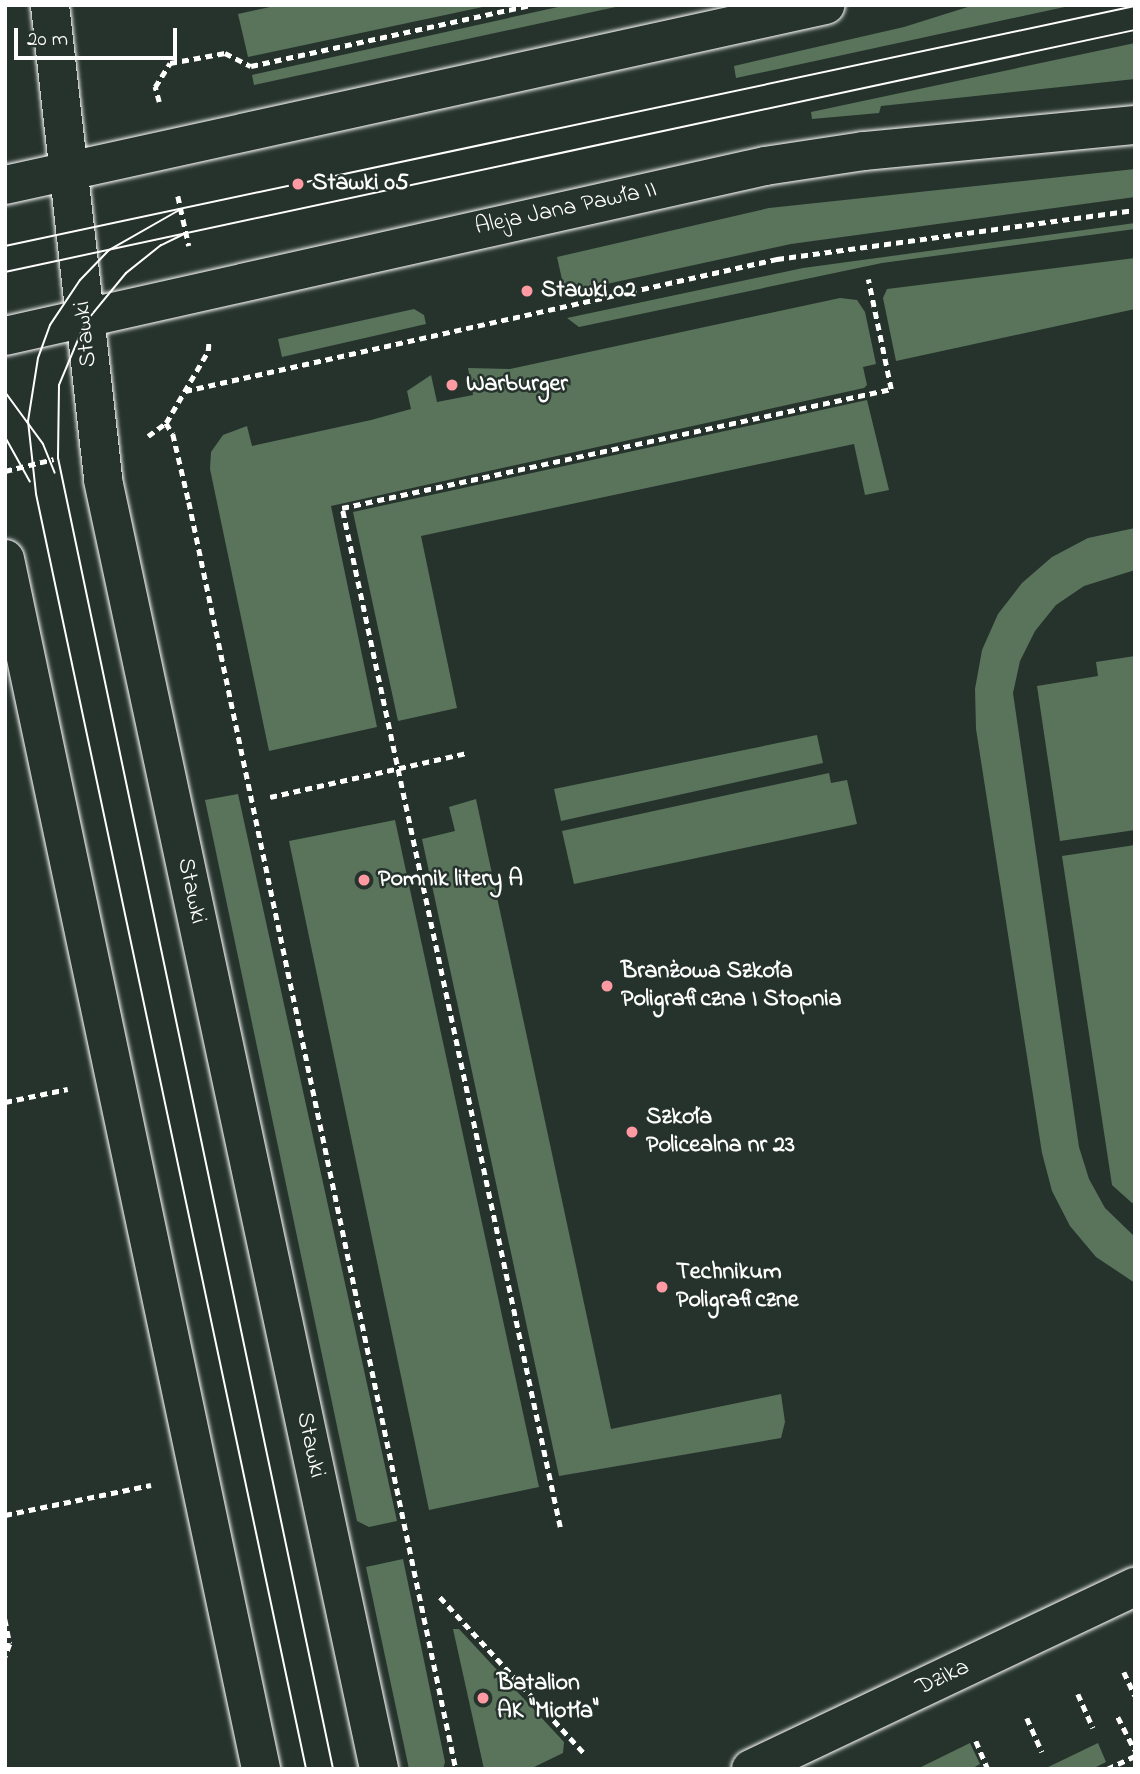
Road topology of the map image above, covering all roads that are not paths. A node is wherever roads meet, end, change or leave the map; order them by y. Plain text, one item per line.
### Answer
1 (50, 5) edge
2 (825, 5) edge
3 (1135, 125) edge
4 (69, 170) junction
5 (5, 185) edge
6 (84, 317) junction
7 (5, 336) edge
8 (5, 559) edge
9 (1135, 1587) edge
10 (261, 1769) edge
11 (379, 1769) edge
12 (751, 1769) edge

1 - 4 street, Stawki
2 - 4 street
3 - 6 street, Aleja Jana Pawła II
4 - 5 street
4 - 6 street, Stawki
6 - 7 street, Aleja Jana Pawła II
6 - 11 street, Stawki
8 - 10 street
9 - 12 street, Dzika

